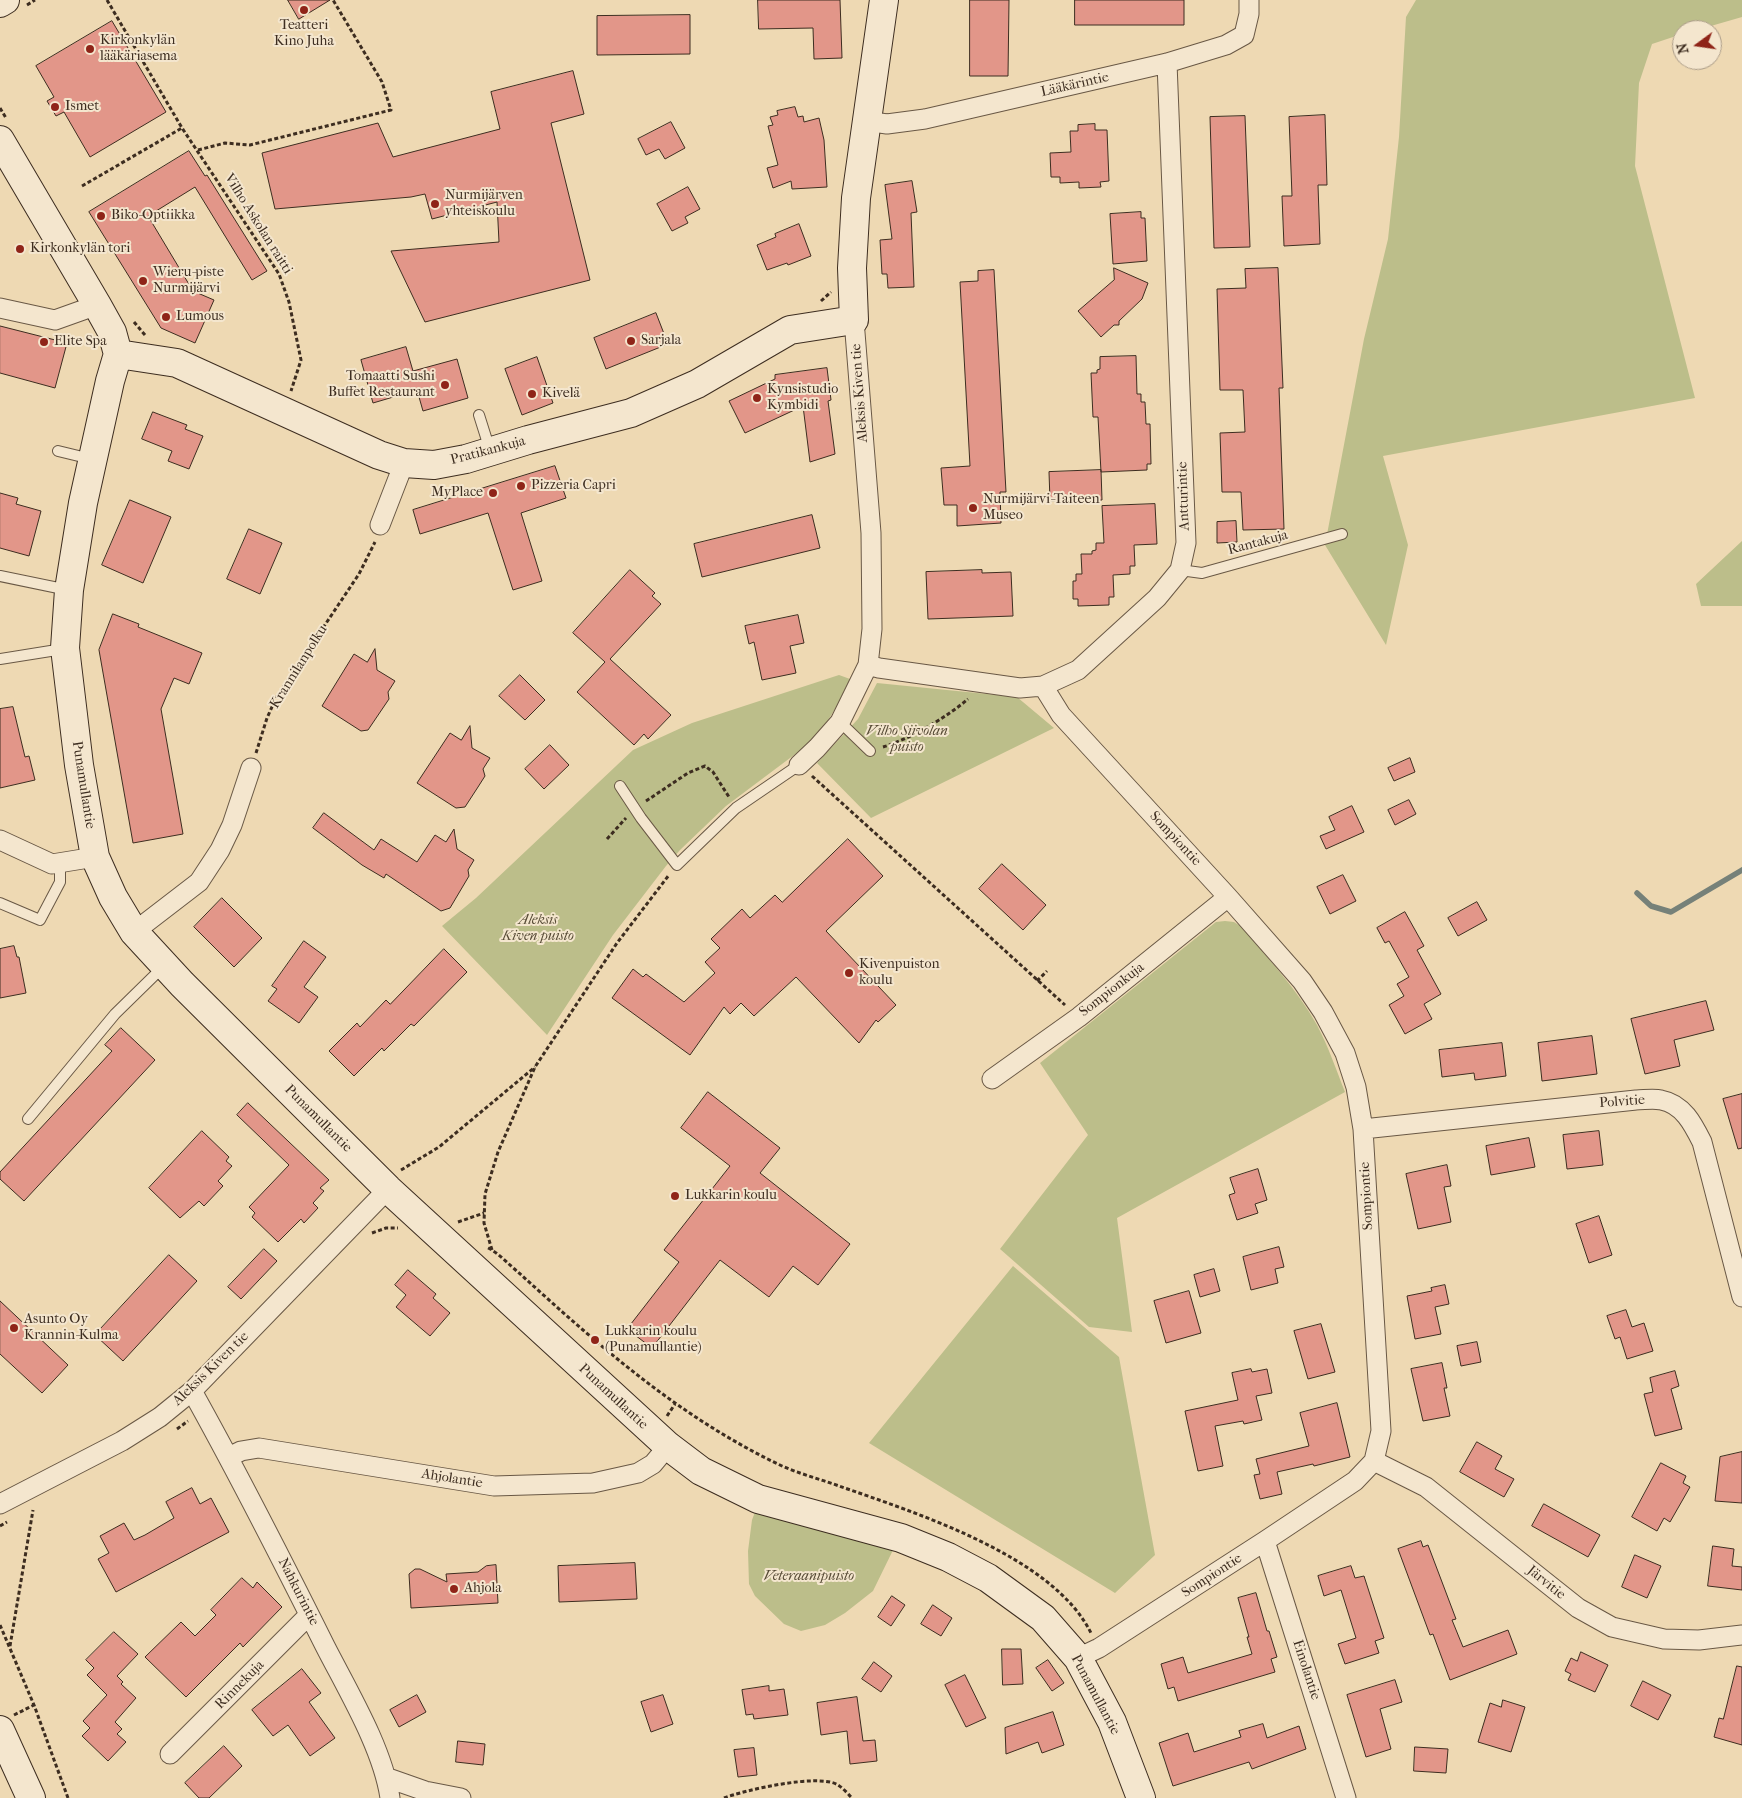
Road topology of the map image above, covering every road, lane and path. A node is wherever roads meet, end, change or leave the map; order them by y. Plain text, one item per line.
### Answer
1 (5, 0) edge
2 (107, 0) edge
3 (332, 0) edge
4 (884, 0) edge
5 (1249, 0) edge
6 (0, 3) edge
7 (1167, 64) junction
8 (866, 121) junction
9 (182, 128) junction
10 (0, 140) edge
11 (198, 150) junction
12 (82, 186) dead end
13 (97, 305) junction
14 (0, 308) edge
15 (854, 320) junction
16 (118, 354) junction
17 (290, 393) dead end
18 (479, 415) dead end
19 (58, 451) dead end
20 (490, 451) junction
21 (92, 459) junction
22 (404, 463) junction
23 (380, 525) joint
24 (1342, 534) dead end
25 (1180, 570) junction
26 (0, 576) edge
27 (69, 590) junction
28 (65, 648) junction
29 (0, 659) edge
30 (868, 665) junction
31 (986, 683) junction
32 (1044, 686) junction
33 (840, 722) junction
34 (870, 751) joint
35 (799, 765) junction
36 (251, 768) joint
37 (620, 786) dead end
38 (736, 808) junction
39 (635, 810) junction
40 (607, 839) dead end
41 (0, 840) edge
42 (96, 857) junction
43 (60, 862) junction
44 (677, 865) junction
45 (1228, 898) junction
46 (0, 903) edge
47 (134, 932) junction
48 (165, 965) junction
49 (1047, 971) dead end
50 (1037, 981) junction
51 (1079, 1017) junction
52 (535, 1067) junction
53 (992, 1079) dead end
54 (28, 1119) dead end
55 (1362, 1128) junction
56 (391, 1182) junction
57 (484, 1213) junction
58 (450, 1224) dead end
59 (1742, 1297) edge
60 (192, 1391) junction
61 (668, 1446) junction
62 (229, 1457) junction
63 (1374, 1461) junction
64 (0, 1504) edge
65 (33, 1510) dead end
66 (1265, 1541) junction
67 (309, 1615) junction
68 (0, 1625) edge
69 (1742, 1635) edge
70 (10, 1647) junction
71 (1088, 1653) junction
72 (34, 1706) junction
73 (6, 1723) edge
74 (170, 1754) dead end
75 (388, 1778) junction
76 (32, 1798) edge
77 (68, 1798) edge
78 (390, 1798) edge
79 (461, 1798) edge
80 (724, 1798) edge
81 (852, 1798) edge
82 (1141, 1798) edge
83 (1346, 1798) edge

1 - 6 street
2 - 9 path, Vilho Askolan raitti
3 - 11 path
4 - 8 street, Aleksis Kiven tie
5 - 7 street, Lääkärintie
7 - 8 street, Lääkärintie
7 - 25 street, Antturintie
8 - 15 street, Aleksis Kiven tie
9 - 11 path, Vilho Askolan raitti
9 - 12 path
10 - 13 street
11 - 17 path, Vilho Askolan raitti
13 - 14 street
13 - 16 street
15 - 20 street, Pratikankuja
15 - 30 street, Aleksis Kiven tie
16 - 21 street, Punamullantie
16 - 22 street, Pratikankuja
18 - 20 lane
19 - 21 lane
20 - 22 street, Pratikankuja
21 - 27 street, Punamullantie
22 - 23 street
23 - 36 path, Krannilanpolku
24 - 25 lane, Rantakuja
25 - 32 street, Antturintie
26 - 27 lane
27 - 28 street, Punamullantie
28 - 29 lane
28 - 42 street, Punamullantie
30 - 31 street, Antturintie
30 - 33 street, Aleksis Kiven tie
31 - 32 street, Antturintie
31 - 34 path
32 - 45 street, Sompiontie
33 - 34 lane
33 - 35 street, Aleksis Kiven tie
35 - 38 lane
35 - 50 path
36 - 47 street
37 - 39 lane
38 - 39 path
38 - 44 lane
39 - 40 path
39 - 44 lane
41 - 43 street
42 - 43 street
42 - 47 street, Punamullantie
43 - 46 lane
44 - 52 path
45 - 51 street, Sompionkuja
45 - 55 street, Sompiontie
47 - 48 street, Punamullantie
48 - 54 lane
48 - 56 street, Punamullantie
49 - 50 path
50 - 51 path
51 - 53 street, Sompionkuja
52 - 56 path
52 - 57 path
55 - 59 street, Polvitie
55 - 63 street, Sompiontie
56 - 60 street, Aleksis Kiven tie
56 - 61 street, Punamullantie
57 - 58 path
57 - 71 path
60 - 62 street, Nahkurintie
60 - 64 street, Aleksis Kiven tie
61 - 62 street, Ahjolantie
61 - 71 street, Punamullantie
62 - 67 street, Nahkurintie
63 - 66 street, Sompiontie
63 - 69 street, Järvitie
65 - 70 path
66 - 71 street, Sompiontie
66 - 83 street, Einolantie
67 - 74 street, Rinnekuja
67 - 75 street, Nahkurintie
68 - 70 path
70 - 72 path
71 - 82 street, Punamullantie
72 - 73 path
72 - 77 path
73 - 76 street
75 - 78 street, Nahkurintie
75 - 79 street
80 - 81 path

